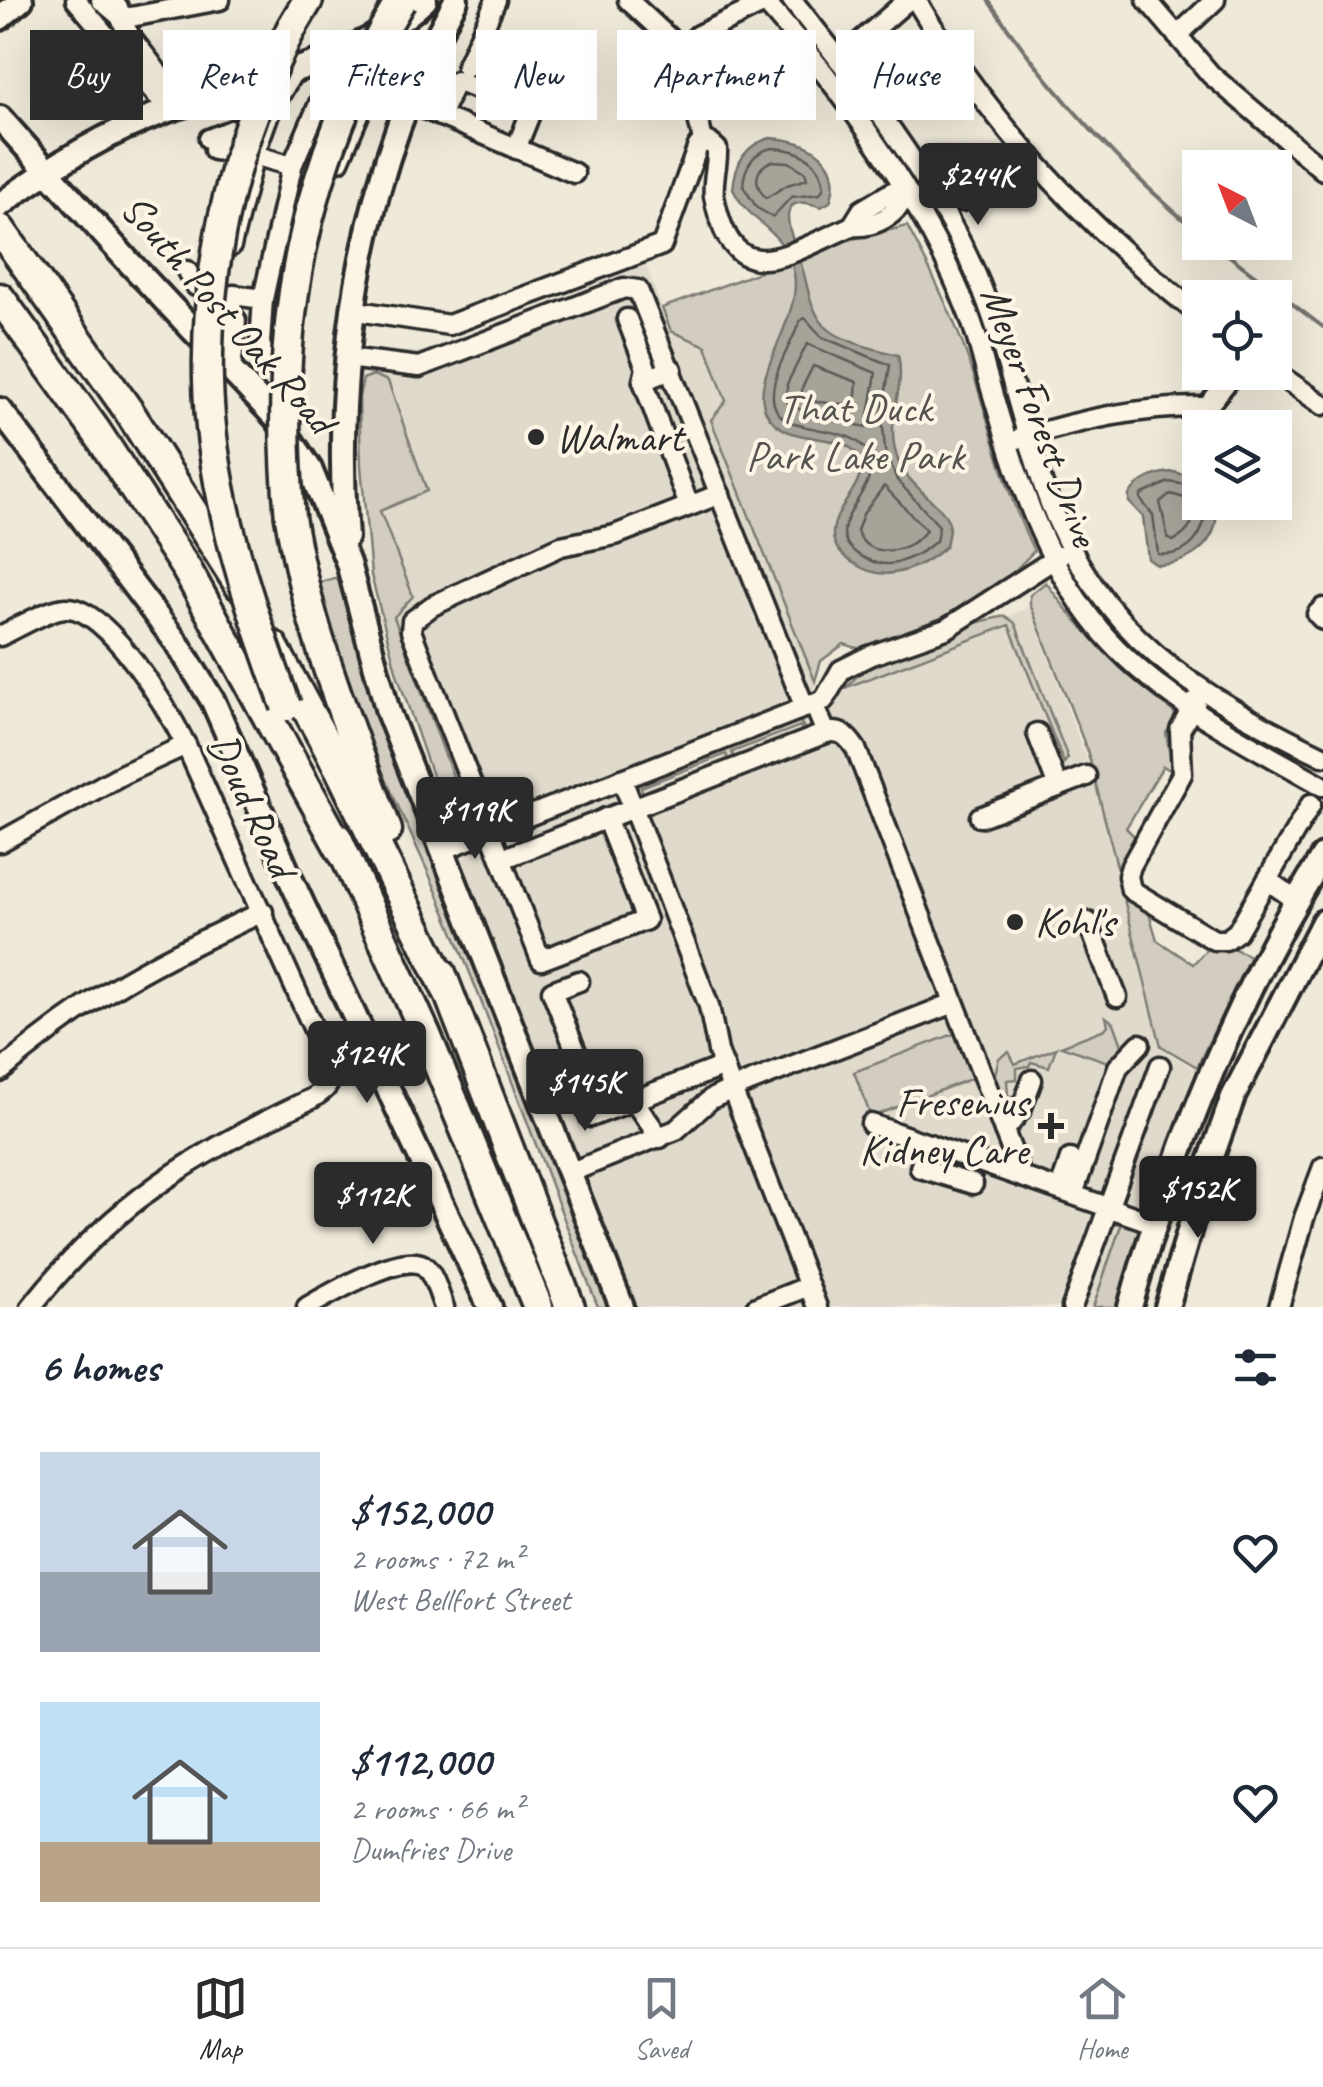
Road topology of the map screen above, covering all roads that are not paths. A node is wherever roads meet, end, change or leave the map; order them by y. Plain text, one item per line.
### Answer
1 (21, 0) edge
2 (76, 0) edge
3 (101, 0) edge
4 (220, 0) edge
5 (308, 0) edge
6 (401, 0) edge
7 (425, 0) edge
8 (456, 0) edge
9 (496, 0) edge
10 (628, 0) edge
11 (792, 0) edge
12 (908, 0) edge
13 (916, 0) edge
14 (1148, 0) edge
15 (1216, 0) edge
16 (763, 4) edge
17 (118, 8) edge
18 (0, 18) edge
19 (101, 30) edge
20 (103, 30) edge
21 (442, 30) edge
22 (660, 30) edge
23 (708, 30) edge
24 (874, 30) edge
25 (1177, 36) junction
26 (836, 46) edge
27 (466, 67) dead end
28 (294, 70) junction
29 (290, 71) edge
30 (290, 77) edge
31 (163, 78) edge
32 (143, 79) edge
33 (456, 81) edge
34 (163, 103) edge
35 (163, 112) edge
36 (0, 118) edge
37 (260, 120) edge
38 (267, 120) edge
39 (401, 120) edge
40 (450, 120) edge
41 (693, 120) edge
42 (886, 120) edge
43 (1022, 147) junction
44 (516, 148) junction
45 (698, 150) junction
46 (254, 156) junction
47 (1319, 159) edge
48 (292, 166) junction
49 (46, 170) junction
50 (574, 173) dead end
51 (925, 183) junction
52 (906, 194) junction
53 (962, 201) dead end
54 (0, 204) edge
55 (0, 229) edge
56 (188, 271) dead end
57 (0, 298) edge
58 (228, 300) junction
59 (264, 300) junction
60 (1182, 300) edge
61 (351, 310) junction
62 (627, 319) dead end
63 (197, 335) junction
64 (347, 358) junction
65 (672, 369) junction
66 (230, 370) junction
67 (643, 381) junction
68 (1292, 384) edge
69 (1221, 390) edge
70 (1323, 405) edge
71 (0, 410) edge
72 (1029, 436) junction
73 (1008, 442) junction
74 (720, 494) junction
75 (688, 506) junction
76 (1072, 548) junction
77 (1052, 560) junction
78 (348, 563) junction
79 (1323, 608) edge
80 (1323, 620) edge
81 (0, 636) edge
82 (1202, 692) junction
83 (809, 706) junction
84 (1191, 709) junction
85 (826, 733) junction
86 (1037, 733) dead end
87 (186, 746) junction
88 (1323, 756) edge
89 (1086, 776) dead end
90 (622, 780) junction
91 (1323, 786) edge
92 (1058, 787) junction
93 (1311, 804) dead end
94 (633, 808) junction
95 (980, 817) dead end
96 (606, 818) junction
97 (490, 832) junction
98 (0, 842) edge
99 (442, 850) junction
100 (342, 852) junction
101 (1323, 856) edge
102 (502, 859) junction
103 (1271, 873) junction
104 (1300, 894) junction
105 (263, 912) junction
106 (1088, 922) dead end
107 (1323, 922) edge
108 (579, 981) dead end
109 (446, 988) junction
110 (1117, 998) dead end
111 (954, 1003) junction
112 (1140, 1044) dead end
113 (574, 1061) tunnel mouth
114 (722, 1062) junction
115 (1160, 1066) dead end
116 (0, 1072) edge
117 (1032, 1080) dead end
118 (1204, 1085) junction
119 (585, 1090) tunnel mouth
120 (732, 1090) junction
121 (632, 1097) junction
122 (1233, 1097) junction
123 (871, 1124) dead end
124 (1004, 1131) junction
125 (1096, 1131) junction
126 (660, 1138) junction
127 (929, 1144) junction
128 (1323, 1167) edge
129 (571, 1172) junction
130 (1022, 1177) junction
131 (973, 1184) dead end
132 (1066, 1192) junction
133 (1109, 1207) junction
134 (1153, 1224) junction
135 (809, 1286) junction
136 (1169, 1300) edge
137 (32, 1307) edge
138 (307, 1307) edge
139 (444, 1307) edge
140 (490, 1307) edge
141 (538, 1307) edge
142 (570, 1307) edge
143 (622, 1307) edge
144 (756, 1307) edge
145 (818, 1307) edge
146 (1072, 1307) edge
147 (1130, 1307) edge
148 (1279, 1307) edge

1 - 18 main road
2 - 19 street
3 - 17 street
4 - 17 street
5 - 100 highway, bridge
6 - 109 highway, bridge
7 - 28 main road
8 - 21 main road
9 - 27 street
10 - 22 street
11 - 26 street, Meyer Forest Drive
12 - 24 street
13 - 43 street
14 - 25 street
15 - 25 street
16 - 23 street
16 - 52 street, Meyer Forest Drive
17 - 20 street
17 - 31 street
25 - 47 street
28 - 29 main road
28 - 30 street
32 - 34 street
33 - 44 street
35 - 49 main road
36 - 49 main road, South Post Oak Road
37 - 46 street
38 - 46 street
39 - 61 main road
40 - 44 street
41 - 45 street
42 - 51 street, Meyer Forest Drive
43 - 53 street
43 - 60 street
44 - 50 street
45 - 52 street
45 - 61 street
46 - 48 street
46 - 58 street
48 - 59 street
48 - 59 street
49 - 54 main road
49 - 63 main road, South Post Oak Road
51 - 52 street
51 - 72 street, Meyer Forest Drive
52 - 73 street, Meyer Forest Drive
55 - 109 highway
56 - 58 street
57 - 100 highway
58 - 59 street
58 - 63 street
58 - 66 street
61 - 64 main road
62 - 67 street
63 - 66 main road, South Post Oak Road
64 - 65 street
64 - 78 main road
65 - 67 street
65 - 74 street
66 - 78 main road, South Post Oak Road
67 - 75 street
68 - 70 street
69 - 72 street
71 - 140 main road
72 - 73 street
72 - 76 street, Meyer Forest Drive
73 - 77 street, Meyer Forest Drive
74 - 75 street
74 - 83 street
75 - 97 street
76 - 77 street
76 - 82 street, Meyer Forest Drive
77 - 83 street
77 - 84 street, Meyer Forest Drive
78 - 99 main road, South Post Oak Road
79 - 80 street
81 - 87 street, Doud Road
82 - 84 street
82 - 88 street, Meyer Forest Drive
83 - 85 street
83 - 90 street
84 - 91 street, Meyer Forest Drive
84 - 103 street
85 - 94 street
85 - 111 street
86 - 92 street
87 - 98 street
87 - 105 street, Doud Road
89 - 92 street
90 - 94 street
90 - 97 street
92 - 95 street
93 - 103 street
94 - 96 street
94 - 114 street
96 - 102 street
96 - 102 street
97 - 99 street
97 - 102 street
99 - 129 main road, South Post Oak Road
100 - 141 highway
101 - 104 main road
103 - 104 street
104 - 118 main road
105 - 116 street
105 - 137 street, Doud Road
106 - 110 street
107 - 122 main road
108 - 113 street
109 - 142 highway
111 - 120 street
111 - 124 street
112 - 125 street
114 - 120 street
114 - 121 street
115 - 133 street
117 - 124 street
118 - 122 main road
118 - 134 main road
119 - 121 street
120 - 126 street
120 - 135 street
121 - 126 street
122 - 136 main road
123 - 127 street
124 - 130 street
125 - 132 street
125 - 132 street
126 - 129 street
127 - 130 street
127 - 131 street
128 - 148 street
129 - 143 main road, South Post Oak Road
130 - 132 street
132 - 133 street
133 - 134 street
133 - 146 street
134 - 136 main road
134 - 147 main road
135 - 144 street
135 - 145 street
138 - 139 street

